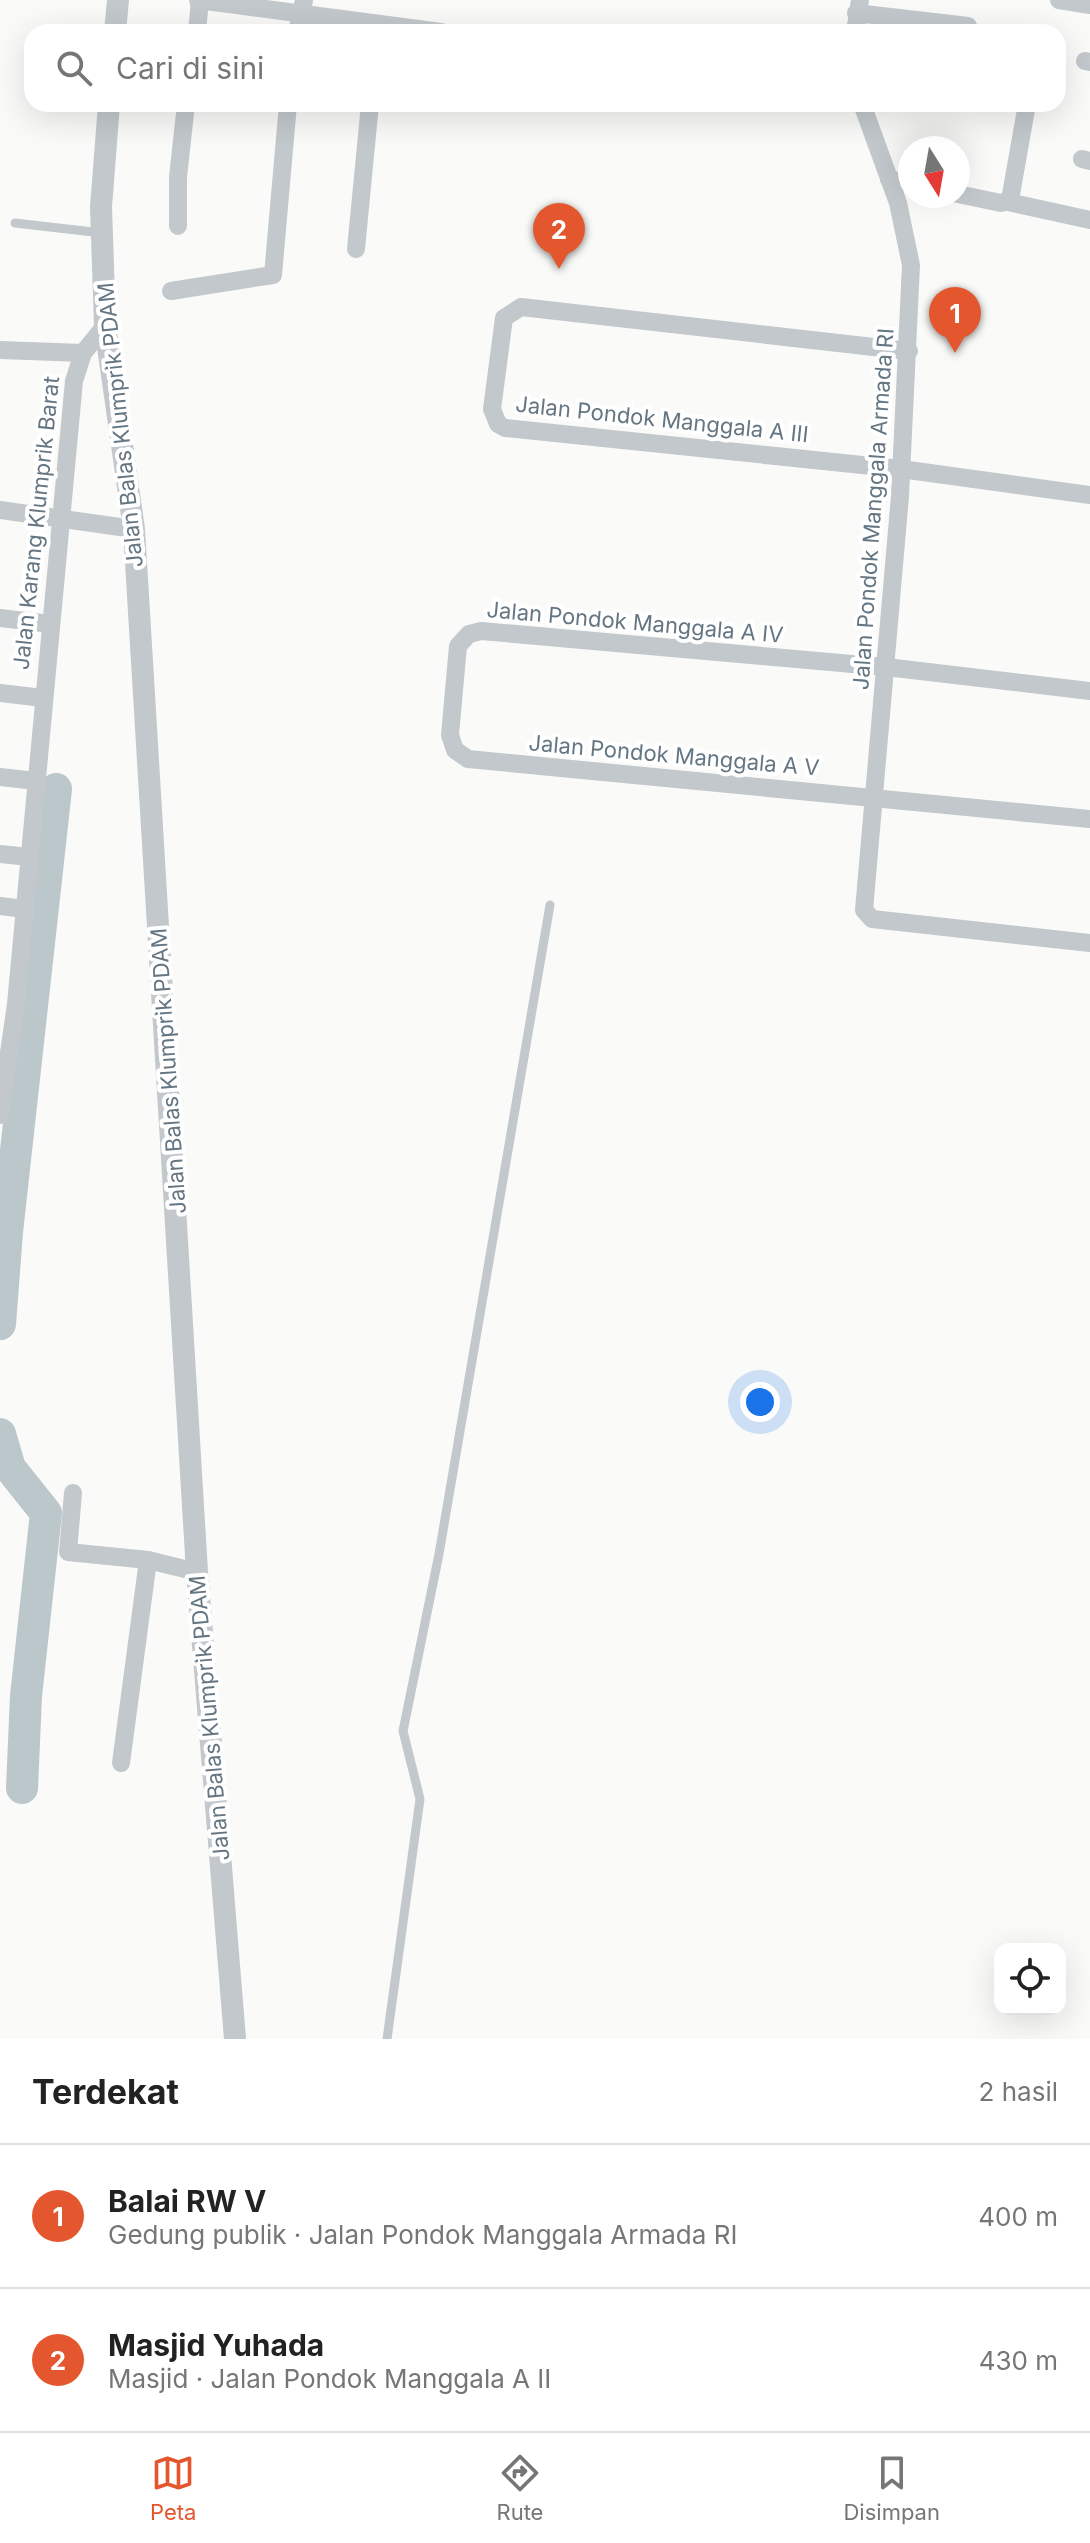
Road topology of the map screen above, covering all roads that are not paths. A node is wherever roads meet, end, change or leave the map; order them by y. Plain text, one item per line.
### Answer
1 (118, 0) edge
2 (199, 0) edge
3 (1059, 0) edge
4 (1089, 4) edge
5 (857, 15) edge
6 (300, 16) edge
7 (116, 24) edge
8 (198, 24) edge
9 (354, 24) edge
10 (948, 24) edge
11 (109, 112) edge
12 (185, 112) edge
13 (287, 112) edge
14 (369, 112) edge
15 (865, 112) edge
16 (1026, 112) edge
17 (889, 179) junction
18 (898, 181) edge
19 (970, 196) edge
20 (1008, 202) junction
21 (1090, 220) edge
22 (15, 223) dead end
23 (178, 226) dead end
24 (102, 233) junction
25 (356, 249) dead end
26 (171, 291) dead end
27 (105, 326) junction
28 (0, 350) edge
29 (909, 351) junction
30 (83, 353) junction
31 (901, 469) junction
32 (1090, 495) edge
33 (0, 510) edge
34 (66, 518) junction
35 (134, 529) junction
36 (0, 618) edge
37 (50, 624) junction
38 (886, 667) junction
39 (1090, 691) edge
40 (0, 693) edge
41 (43, 698) junction
42 (468, 759) joint
43 (0, 777) edge
44 (36, 781) junction
45 (875, 798) junction
46 (1090, 819) edge
47 (0, 854) edge
48 (29, 857) junction
49 (550, 905) dead end
50 (0, 906) edge
51 (24, 909) junction
52 (1090, 943) edge
53 (9, 1016) edge
54 (0, 1115) edge
55 (73, 1493) dead end
56 (148, 1560) junction
57 (197, 1572) junction
58 (121, 1763) dead end
59 (235, 2039) edge
60 (387, 2039) edge

1 - 7 street
2 - 6 street
2 - 8 street
3 - 4 street
5 - 10 street
6 - 9 street
11 - 24 street, Jalan Balas Klumprik PDAM
12 - 23 street
13 - 26 street
14 - 25 street
15 - 17 street, Jalan Pondok Manggala Armada RI
16 - 20 street
17 - 18 street
17 - 29 street, Jalan Pondok Manggala Armada RI
19 - 20 street
20 - 21 street
22 - 24 lane
24 - 27 street, Jalan Balas Klumprik PDAM
27 - 30 street, Jalan Karang Klumprik Barat
27 - 35 street, Jalan Balas Klumprik PDAM
28 - 30 street
29 - 31 street, Jalan Pondok Manggala Armada RI
29 - 31 street, Jalan Pondok Manggala A III
30 - 34 street, Jalan Karang Klumprik Barat
31 - 32 street, Jalan Pondok Manggala A III
31 - 38 street, Jalan Pondok Manggala Armada RI
33 - 34 street
34 - 35 street
34 - 37 street, Jalan Karang Klumprik Barat
35 - 57 street, Jalan Balas Klumprik PDAM
36 - 37 street
37 - 41 street, Jalan Karang Klumprik Barat
38 - 39 street
38 - 42 street, Jalan Pondok Manggala A IV
38 - 45 street, Jalan Pondok Manggala Armada RI
40 - 41 street
41 - 44 street, Jalan Karang Klumprik Barat
42 - 45 street, Jalan Pondok Manggala A V
43 - 44 street
44 - 48 street, Jalan Karang Klumprik Barat
45 - 46 street, Jalan Pondok Manggala A V
45 - 52 street, Jalan Pondok Manggala Armada RI
47 - 48 street
48 - 51 street, Jalan Karang Klumprik Barat
49 - 60 lane
50 - 51 street
51 - 53 street, Jalan Karang Klumprik Barat
53 - 54 street, Jalan Karang Klumprik Barat
55 - 56 street
56 - 57 street
56 - 58 street
57 - 59 street, Jalan Balas Klumprik PDAM

